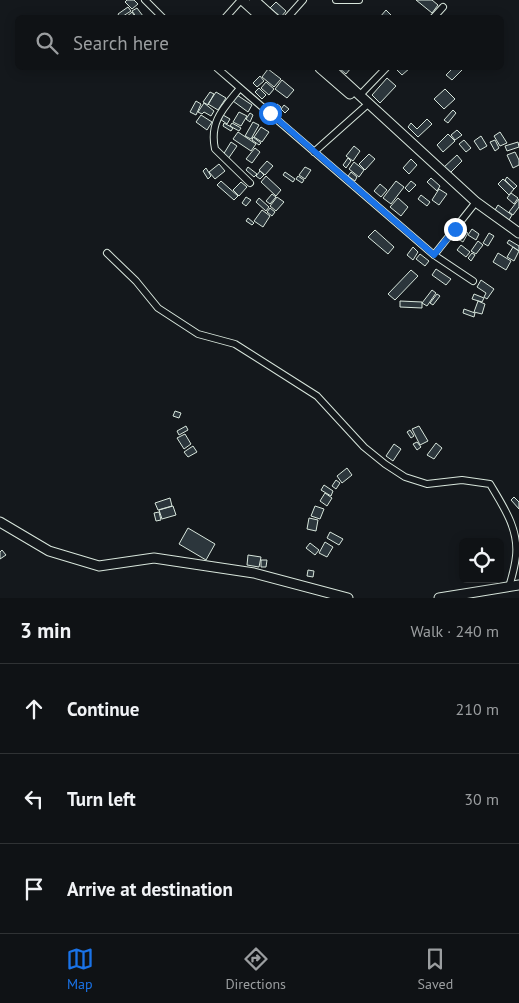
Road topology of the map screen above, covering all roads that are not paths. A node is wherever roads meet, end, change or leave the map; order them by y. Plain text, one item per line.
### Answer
1 (145, 0) edge
2 (241, 0) edge
3 (254, 0) edge
4 (303, 0) edge
5 (336, 0) edge
6 (359, 0) edge
7 (443, 7) dead end
8 (160, 15) edge
9 (228, 15) edge
10 (258, 15) edge
11 (271, 15) edge
12 (290, 15) edge
13 (436, 15) edge
14 (219, 70) edge
15 (322, 70) edge
16 (332, 70) edge
17 (384, 70) edge
18 (240, 88) junction
19 (360, 95) junction
20 (368, 104) junction
21 (314, 152) junction
22 (250, 183) dead end
23 (476, 202) junction
24 (519, 233) edge
25 (107, 253) dead end
26 (434, 255) junction
27 (473, 281) dead end
28 (0, 522) edge
29 (514, 586) edge
30 (348, 598) edge
31 (439, 598) edge

1 - 8 street
2 - 9 street
2 - 10 main road
3 - 11 main road
4 - 12 street
5 - 6 street
7 - 13 street
14 - 18 street
15 - 20 main road
16 - 19 main road
17 - 19 street
18 - 21 street
18 - 22 street
19 - 20 main road
20 - 21 street
20 - 23 main road
21 - 26 street
23 - 24 main road
23 - 26 street
25 - 29 street
26 - 27 street
28 - 30 main road
29 - 31 main road

